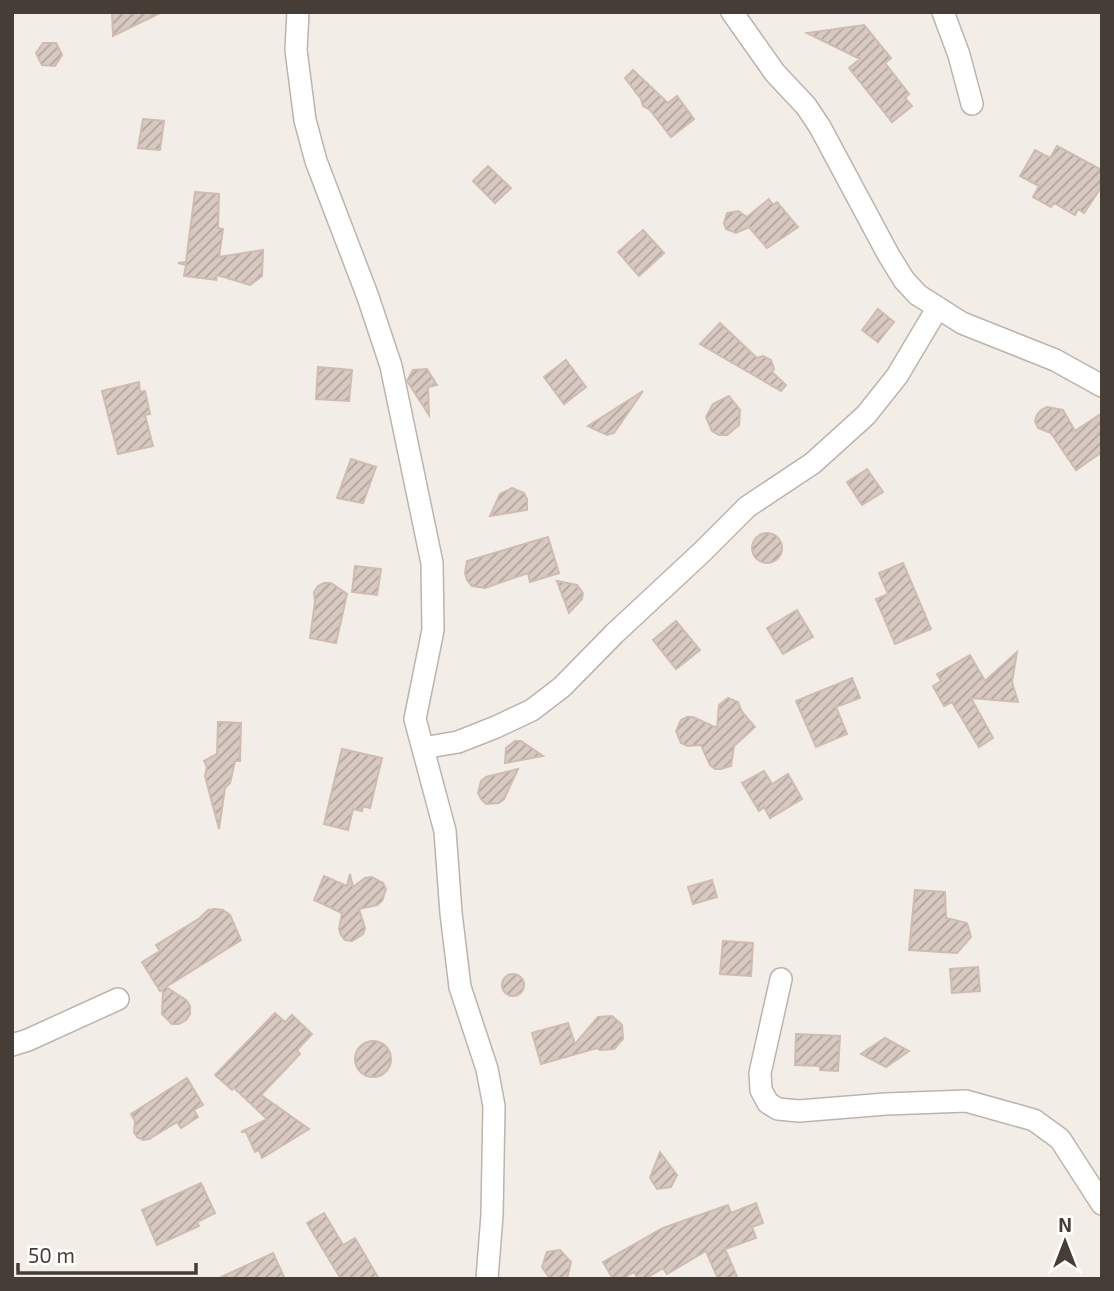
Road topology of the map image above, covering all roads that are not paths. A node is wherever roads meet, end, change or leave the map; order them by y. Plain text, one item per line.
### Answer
1 (298, 12) edge
2 (732, 12) edge
3 (943, 12) edge
4 (972, 104) dead end
5 (937, 309) junction
6 (1102, 386) edge
7 (423, 748) junction
8 (781, 979) dead end
9 (118, 999) dead end
10 (12, 1045) edge
11 (1102, 1204) edge
12 (487, 1279) edge

1 - 7 street
2 - 5 street
3 - 4 street
5 - 6 street
5 - 7 street
7 - 12 street
8 - 11 street
9 - 10 street

